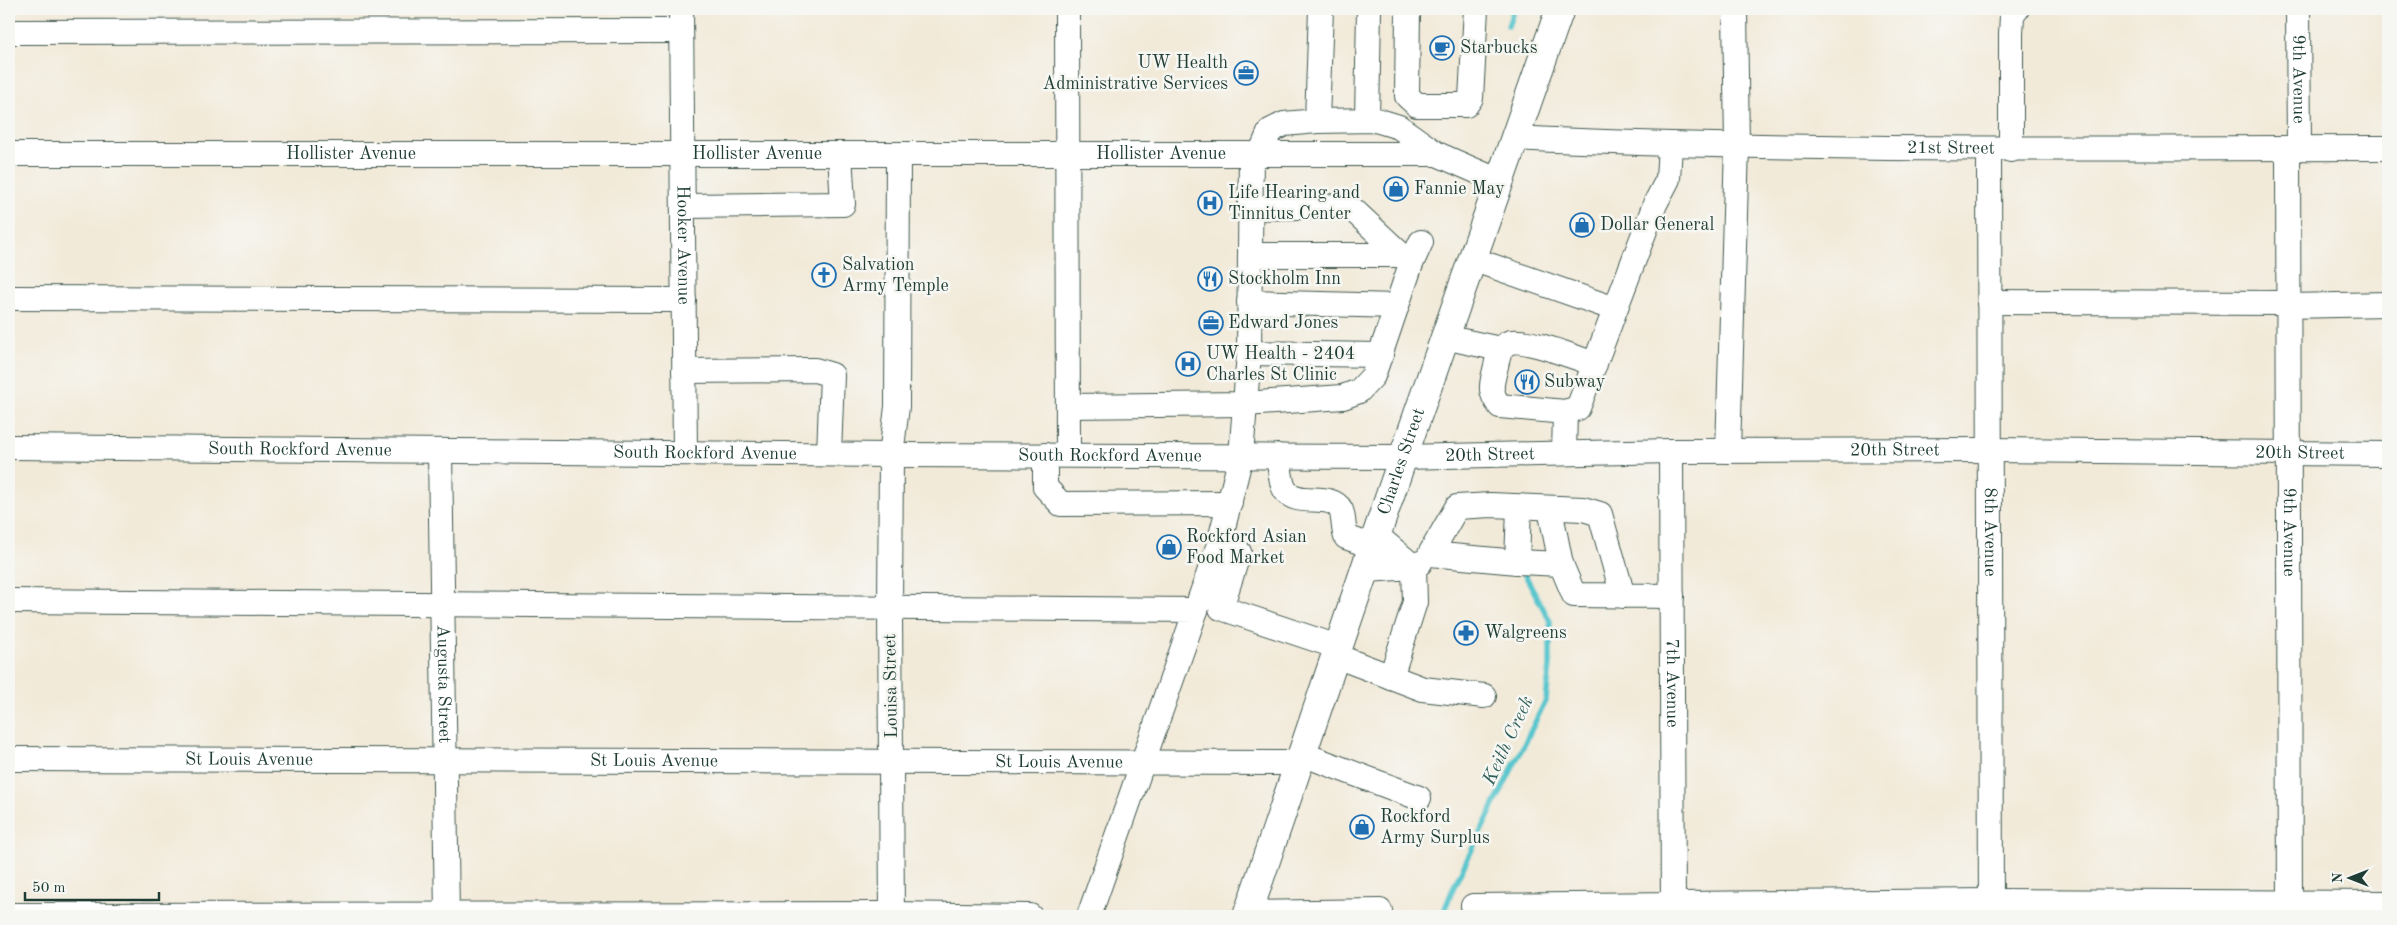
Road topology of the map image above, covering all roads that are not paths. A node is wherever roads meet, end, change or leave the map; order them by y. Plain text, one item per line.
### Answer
1 (1067, 9) edge
2 (1321, 9) edge
3 (1369, 9) edge
4 (1408, 9) edge
5 (1476, 9) edge
6 (1560, 9) edge
7 (1735, 9) edge
8 (2017, 9) edge
9 (2298, 9) edge
10 (681, 20) edge
11 (9, 32) edge
12 (1367, 120) junction
13 (1317, 121) junction
14 (1514, 138) junction
15 (1670, 146) junction
16 (1736, 146) junction
17 (2293, 148) junction
18 (2388, 148) edge
19 (2000, 150) junction
20 (683, 153) junction
21 (9, 154) edge
22 (840, 154) junction
23 (898, 154) junction
24 (1068, 154) junction
25 (1256, 154) junction
26 (1437, 154) junction
27 (1499, 181) junction
28 (683, 206) junction
29 (1250, 208) junction
30 (1411, 254) junction
31 (1251, 255) junction
32 (1472, 259) junction
33 (9, 298) edge
34 (684, 300) junction
35 (1250, 302) junction
36 (1989, 302) junction
37 (2388, 304) edge
38 (2288, 305) junction
39 (1397, 306) junction
40 (1615, 309) junction
41 (1444, 337) junction
42 (1500, 349) junction
43 (1249, 353) junction
44 (1381, 355) junction
45 (1595, 364) junction
46 (684, 372) junction
47 (1245, 404) junction
48 (1068, 406) junction
49 (1565, 412) junction
50 (9, 447) edge
51 (1990, 450) junction
52 (1671, 451) junction
53 (1728, 451) junction
54 (440, 452) junction
55 (685, 452) junction
56 (2288, 452) junction
57 (1564, 453) junction
58 (829, 454) junction
59 (1057, 454) junction
60 (2388, 454) edge
61 (892, 455) junction
62 (1241, 456) junction
63 (1278, 456) junction
64 (1403, 457) junction
65 (1230, 502) junction
66 (1519, 506) junction
67 (1550, 509) junction
68 (1219, 544) junction
69 (1372, 551) junction
70 (1422, 560) junction
71 (1517, 562) junction
72 (1561, 564) junction
73 (1623, 596) junction
74 (1672, 596) junction
75 (9, 601) edge
76 (443, 605) junction
77 (890, 609) junction
78 (1196, 610) junction
79 (1337, 651) junction
80 (1391, 677) junction
81 (1484, 696) dead end
82 (1301, 759) junction
83 (9, 760) edge
84 (445, 760) junction
85 (1144, 763) junction
86 (892, 764) junction
87 (1420, 798) dead end
88 (2388, 903) edge
89 (1474, 906) dead end
90 (1991, 909) edge
91 (2290, 909) edge
92 (1672, 910) edge
93 (1380, 911) dead end
94 (1247, 914) edge
95 (9, 915) edge
96 (447, 915) edge
97 (892, 915) edge
98 (1030, 916) edge
99 (1089, 916) edge

1 - 24 street
2 - 13 street
3 - 12 street
4 - 5 street
6 - 14 main road, Charles Street
7 - 16 street
8 - 19 street, 8th Avenue
9 - 17 street, 9th Avenue
10 - 11 street
10 - 20 street, Hooker Avenue
12 - 13 street
12 - 26 street
13 - 25 street
14 - 15 street, 21st Street
14 - 27 main road, Charles Street
15 - 16 street, 21st Street
15 - 40 street
16 - 19 street, 21st Street
16 - 53 street
17 - 18 street, 21st Street
17 - 19 street, 21st Street
17 - 38 street, 9th Avenue
19 - 36 street, 8th Avenue
20 - 21 street, Hollister Avenue
20 - 22 street, Hollister Avenue
20 - 28 street, Hooker Avenue
22 - 23 street, Hollister Avenue
22 - 28 street
23 - 24 street, Hollister Avenue
23 - 61 street, Louisa Street
24 - 25 street, Hollister Avenue
24 - 48 street
25 - 26 street, Hollister Avenue
25 - 29 street
26 - 27 street, Hollister Avenue
27 - 32 main road, Charles Street
28 - 34 street, Hooker Avenue
29 - 30 street
29 - 31 street
30 - 31 street
30 - 39 street
31 - 35 street
32 - 40 street
32 - 41 main road, Charles Street
33 - 34 street
34 - 46 street, Hooker Avenue
35 - 39 street
35 - 43 street
36 - 38 street
36 - 51 street, 8th Avenue
37 - 38 street
38 - 56 street, 9th Avenue
39 - 44 street
40 - 45 street
41 - 42 street
41 - 64 main road, Charles Street
42 - 45 street
42 - 49 street
43 - 44 street
43 - 47 street
44 - 47 street
45 - 49 street
46 - 55 street, Hooker Avenue
46 - 58 street
47 - 48 street
47 - 62 street
48 - 59 street
49 - 57 street
50 - 54 street, South Rockford Avenue
51 - 53 street, 20th Street
51 - 56 street, 20th Street
51 - 90 street, 8th Avenue
52 - 53 street, 20th Street
52 - 57 street, 20th Street
52 - 74 street, 7th Avenue
54 - 55 street, South Rockford Avenue
54 - 76 street, Augusta Street
55 - 58 street, South Rockford Avenue
56 - 60 street, 20th Street
56 - 91 street, 9th Avenue
57 - 64 street, 20th Street
58 - 61 street, South Rockford Avenue
59 - 61 street, South Rockford Avenue
59 - 62 street, South Rockford Avenue
59 - 65 street
61 - 77 street, Louisa Street
62 - 63 street, South Rockford Avenue
62 - 65 street
63 - 64 street, South Rockford Avenue
63 - 69 street
64 - 69 main road, Charles Street
65 - 68 street
66 - 67 street
66 - 70 street
66 - 71 street
67 - 72 street
67 - 73 street
68 - 78 street
68 - 79 street
69 - 70 street
69 - 70 street
69 - 79 main road, Charles Street
70 - 71 street
70 - 80 street
71 - 72 street
72 - 73 street
73 - 74 street
74 - 92 street, 7th Avenue
75 - 76 street
76 - 77 street
76 - 84 street, Augusta Street
77 - 78 street
77 - 86 street, Louisa Street
78 - 85 street
79 - 80 street
79 - 82 main road, Charles Street
80 - 81 street
82 - 85 street, St Louis Avenue
82 - 87 street
82 - 94 main road, Charles Street
83 - 84 street, St Louis Avenue
84 - 86 street, St Louis Avenue
84 - 96 street, Augusta Street
85 - 86 street, St Louis Avenue
85 - 99 street
86 - 97 street, Louisa Street
88 - 91 street
89 - 92 street
90 - 91 street
90 - 92 street
93 - 94 street
95 - 96 street
96 - 97 street
97 - 98 street

